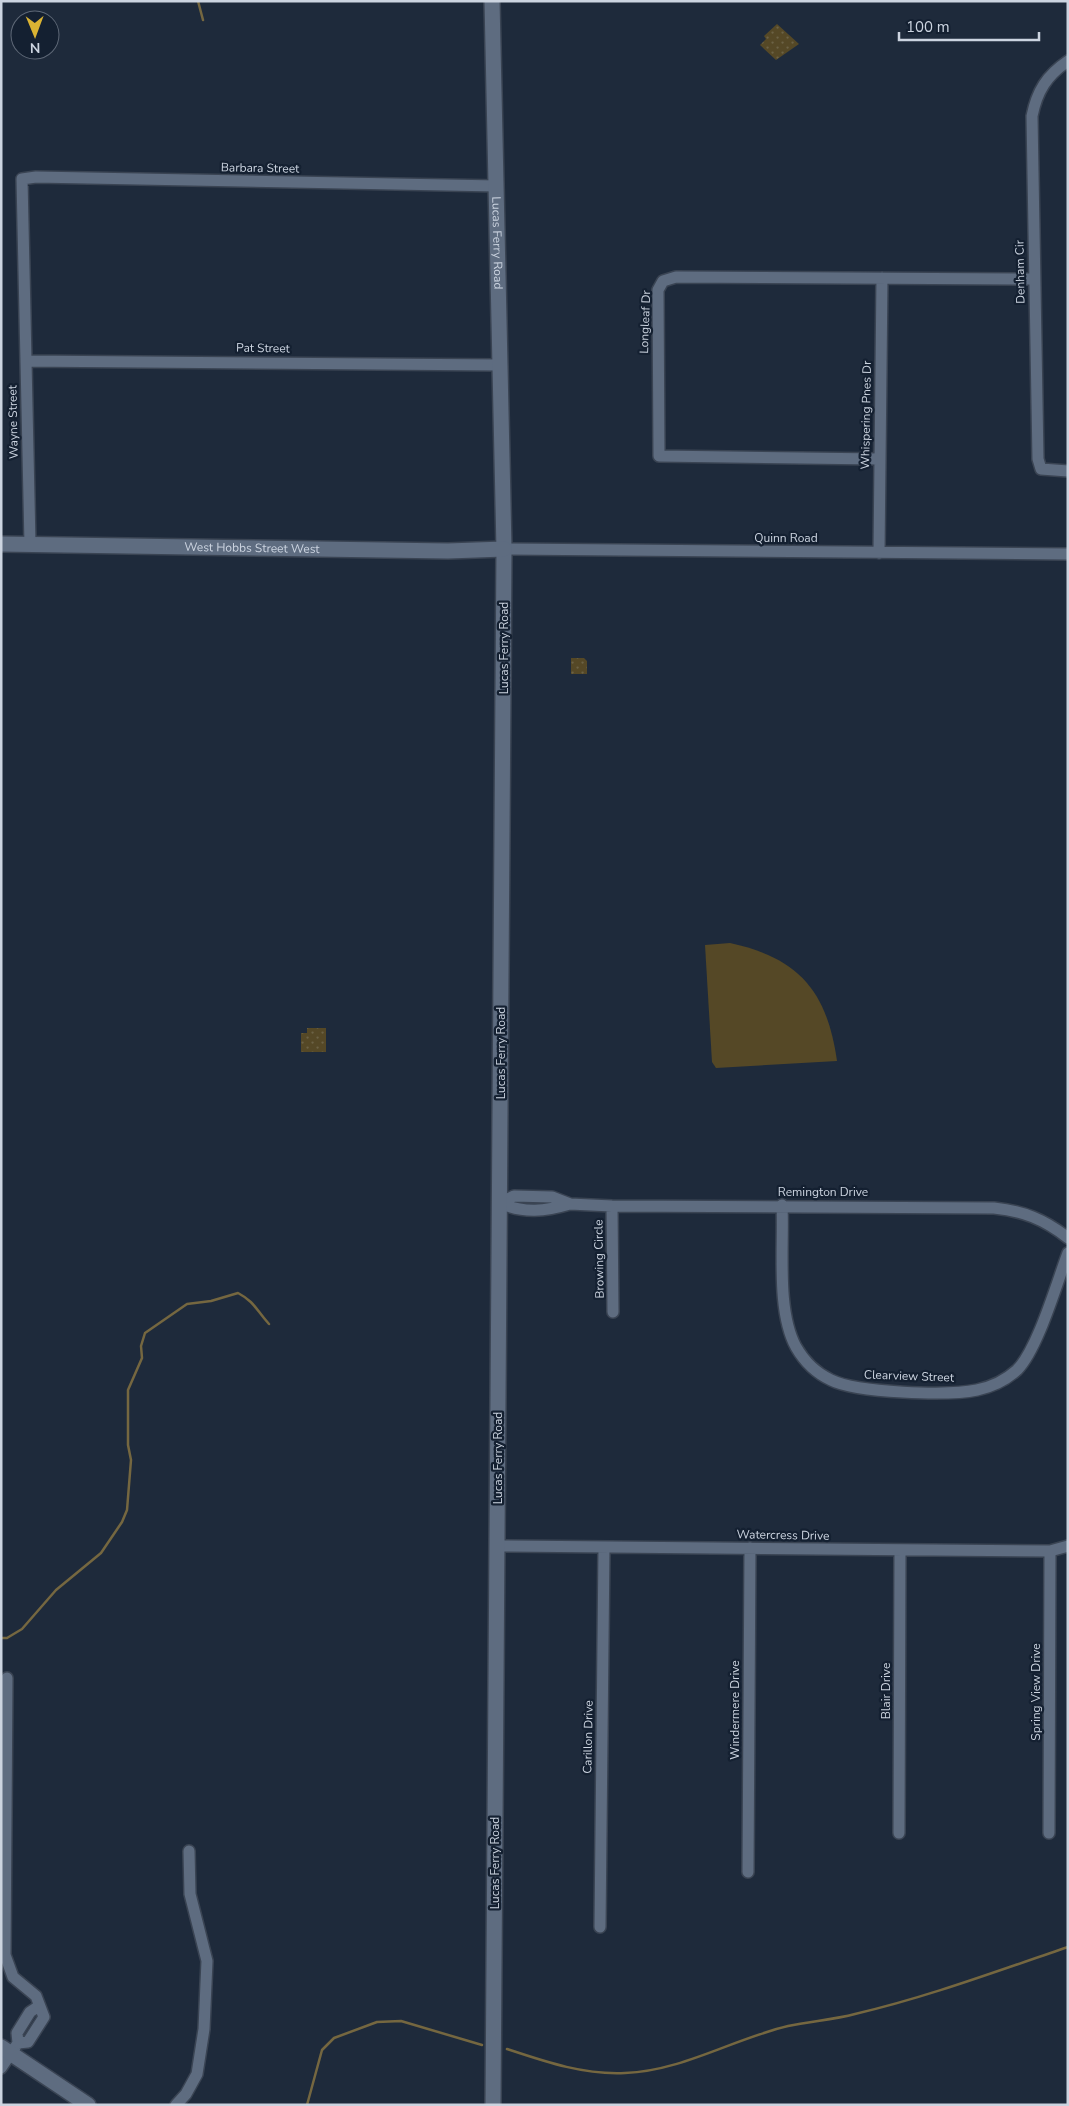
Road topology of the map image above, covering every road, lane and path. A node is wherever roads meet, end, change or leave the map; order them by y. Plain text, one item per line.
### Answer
1 (492, 1) edge
2 (1068, 61) edge
3 (22, 179) joint
4 (497, 186) junction
5 (882, 278) junction
6 (1034, 279) junction
7 (26, 361) junction
8 (499, 365) junction
9 (880, 459) junction
10 (1068, 471) edge
11 (1, 544) edge
12 (30, 544) junction
13 (504, 548) junction
14 (879, 553) junction
15 (1068, 554) edge
16 (500, 1203) junction
17 (782, 1205) junction
18 (612, 1206) junction
19 (1068, 1238) edge
20 (1068, 1253) edge
21 (613, 1312) dead end
22 (497, 1546) junction
23 (1068, 1546) edge
24 (604, 1547) junction
25 (750, 1548) junction
26 (900, 1550) junction
27 (1050, 1551) junction
28 (7, 1678) dead end
29 (899, 1833) dead end
30 (1049, 1833) dead end
31 (189, 1851) dead end
32 (748, 1872) dead end
33 (600, 1927) dead end
34 (10, 2048) edge
35 (1, 2068) edge
36 (88, 2105) edge
37 (176, 2105) edge
38 (493, 2105) edge

1 - 4 street, Lucas Ferry Road
2 - 6 street, Denham Cir
3 - 4 street, Barbara Street
3 - 7 street, Wayne Street
4 - 8 street, Lucas Ferry Road
5 - 6 street, Longleaf Dr
5 - 9 street, Whispering Pnes Dr
5 - 9 street, Longleaf Dr
6 - 10 street, Denham Cir
7 - 8 street, Pat Street
7 - 12 street, Wayne Street
8 - 13 street, Lucas Ferry Road
9 - 14 street, Whispering Pnes Dr
11 - 12 street, West Hobbs Street West
12 - 13 street, West Hobbs Street West
13 - 14 street, Quinn Road
13 - 16 street, Lucas Ferry Road
14 - 15 street, Quinn Road
16 - 18 street, Remington Drive
16 - 22 street, Lucas Ferry Road
17 - 18 street, Remington Drive
17 - 19 street, Remington Drive
17 - 20 street, Clearview Street
18 - 21 street, Browing Circle
22 - 24 street, Watercress Drive
22 - 38 street, Lucas Ferry Road
23 - 27 street, Watercress Drive
24 - 25 street, Watercress Drive
24 - 33 street, Carillon Drive
25 - 26 street, Watercress Drive
25 - 32 street, Windermere Drive
26 - 27 street, Watercress Drive
26 - 29 street, Blair Drive
27 - 30 street, Spring View Drive
28 - 34 street
31 - 37 street
34 - 35 street
34 - 36 street

